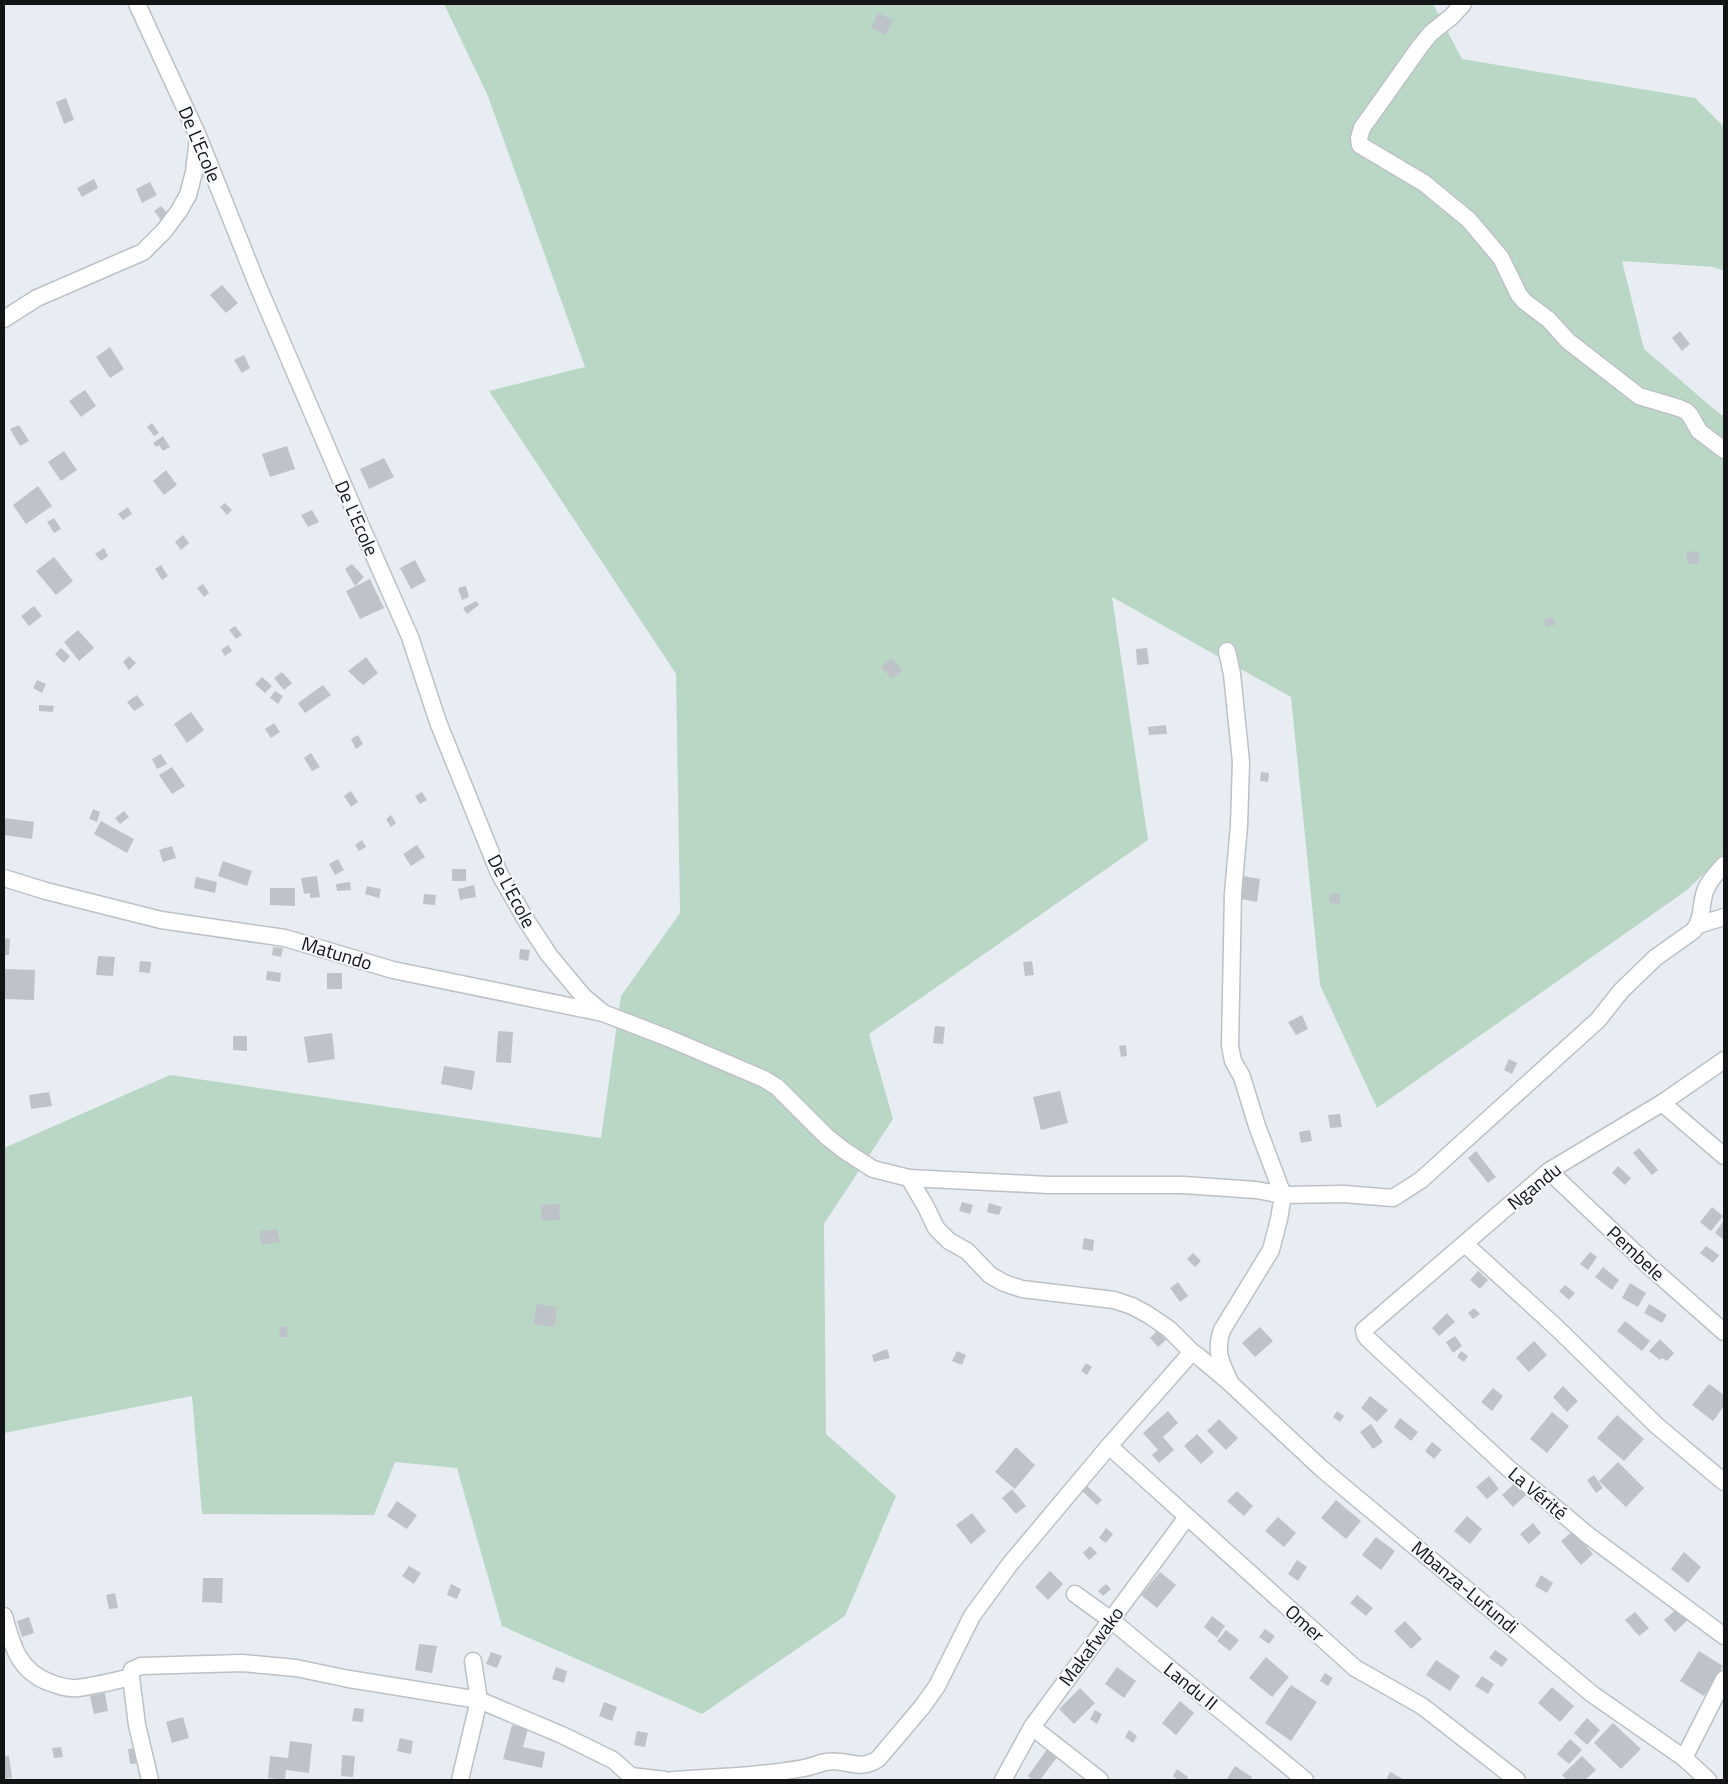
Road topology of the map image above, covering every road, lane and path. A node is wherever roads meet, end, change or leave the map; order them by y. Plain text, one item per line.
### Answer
1 (138, 4) edge
2 (1464, 4) edge
3 (198, 136) junction
4 (4, 319) edge
5 (1724, 450) edge
6 (1227, 651) dead end
7 (1724, 865) edge
8 (4, 878) edge
9 (1724, 917) edge
10 (1698, 925) junction
11 (603, 1013) junction
12 (1724, 1060) edge
13 (1662, 1103) junction
14 (1724, 1156) edge
15 (1549, 1171) junction
16 (909, 1178) junction
17 (1283, 1195) junction
18 (1465, 1244) junction
19 (1724, 1332) edge
20 (1364, 1335) joint
21 (1192, 1352) junction
22 (1230, 1383) junction
23 (1109, 1446) junction
24 (1724, 1482) edge
25 (1187, 1517) junction
26 (1075, 1594) dead end
27 (4, 1616) edge
28 (1111, 1620) junction
29 (1724, 1636) edge
30 (473, 1661) dead end
31 (131, 1677) junction
32 (1724, 1679) edge
33 (479, 1700) junction
34 (1032, 1726) junction
35 (1684, 1758) junction
36 (1705, 1779) edge
37 (150, 1780) edge
38 (460, 1780) edge
39 (665, 1780) edge
40 (673, 1780) edge
41 (1003, 1780) edge
42 (1100, 1780) edge
43 (1305, 1780) edge
44 (1517, 1780) edge

1 - 3 street, De L'Ecole
2 - 5 street
3 - 4 street
3 - 11 street, De L'Ecole
6 - 17 street
7 - 10 street
8 - 11 street, Matundo
9 - 10 street
10 - 17 street, Matundo
11 - 16 street, Matundo
12 - 13 street, Ngandu
13 - 14 street
13 - 15 street, Ngandu
15 - 18 street, Ngandu
15 - 19 street, Pembele
16 - 17 street, Matundo
16 - 21 street, Mbanza-Lufundi
17 - 22 street
18 - 20 street, Ngandu
18 - 24 street
20 - 29 street, La Vérité
21 - 22 street, Mbanza-Lufundi
21 - 23 street
22 - 35 street, Mbanza-Lufundi
23 - 25 street, Omer
23 - 40 street
25 - 28 street, Makafwako
25 - 44 street, Omer
26 - 28 street, Landu II
27 - 31 street
28 - 34 street, Makafwako
28 - 43 street, Landu II
30 - 33 street
31 - 33 street
31 - 37 street
32 - 35 street
33 - 38 street
33 - 39 street
34 - 41 street, Makafwako
34 - 42 street
35 - 36 street, Mbanza-Lufundi

